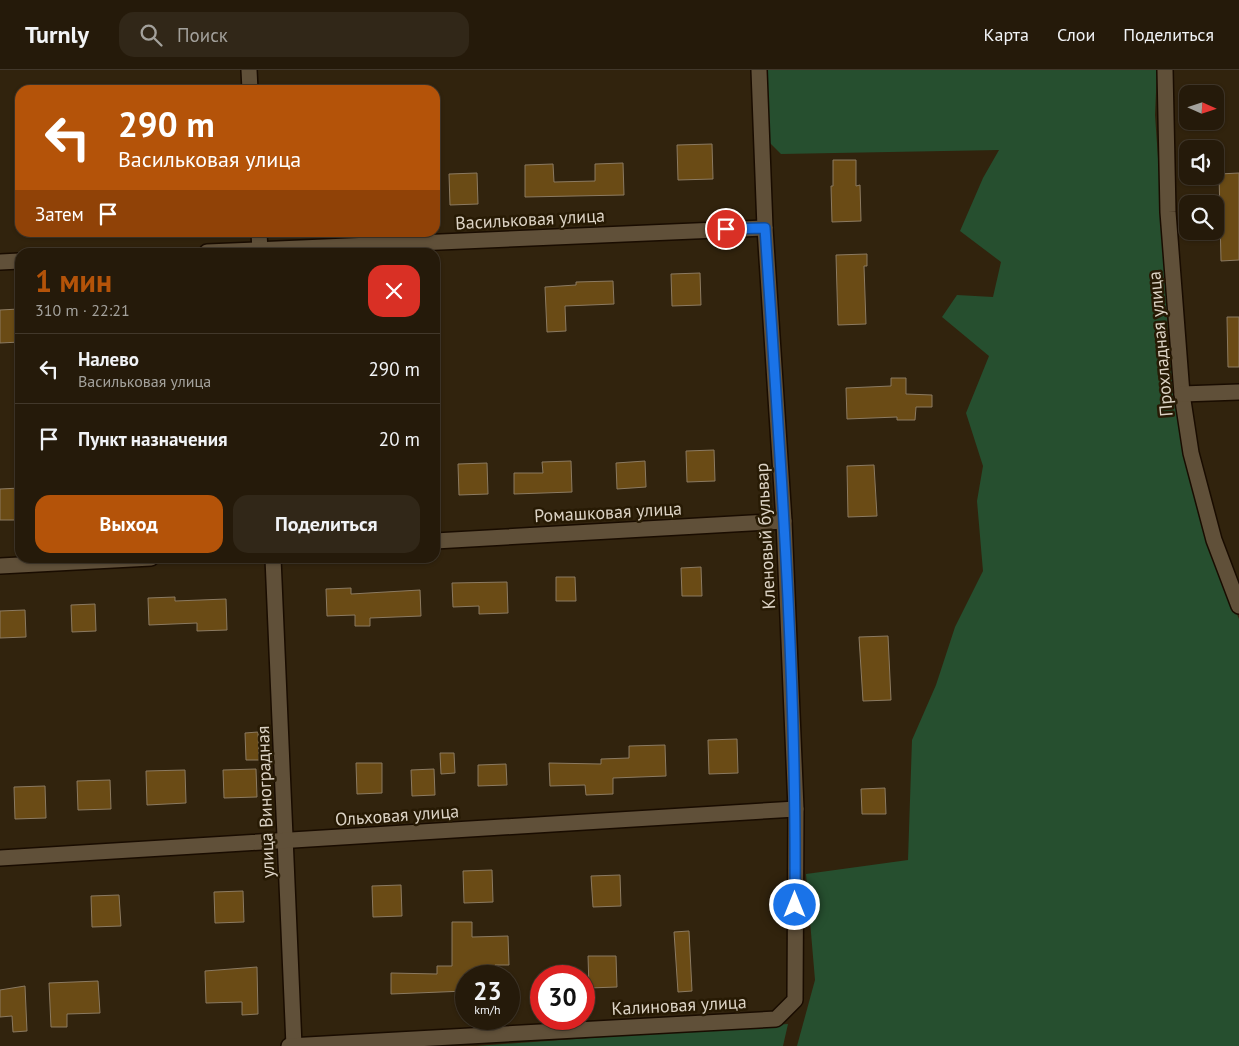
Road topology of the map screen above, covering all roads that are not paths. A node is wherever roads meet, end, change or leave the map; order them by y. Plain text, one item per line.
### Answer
1 (249, 70) edge
2 (759, 70) edge
3 (1165, 70) edge
4 (250, 85) edge
5 (765, 228) junction
6 (326, 248) edge
7 (15, 261) edge
8 (0, 262) edge
9 (1239, 392) edge
10 (1182, 394) junction
11 (784, 521) junction
12 (440, 541) edge
13 (57, 563) edge
14 (273, 563) edge
15 (0, 566) edge
16 (1239, 606) edge
17 (796, 809) junction
18 (285, 840) junction
19 (0, 858) edge
20 (795, 1000) joint
21 (289, 1046) edge
22 (294, 1046) edge

1 - 4 street
2 - 5 street, Кленовый бульвар
3 - 10 street, Прохладная улица
5 - 6 street, Васильковая улица
5 - 11 street, Кленовый бульвар
7 - 8 street
9 - 10 street
10 - 16 street, Прохладная улица
11 - 12 street, Ромашковая улица
11 - 17 street, Кленовый бульвар
13 - 15 street
14 - 18 street, улица Виноградная
17 - 18 street, Ольховая улица
17 - 20 street, Кленовый бульвар
18 - 19 street, Ольховая улица
18 - 22 street, улица Виноградная
20 - 22 street, Калиновая улица
21 - 22 street, Калиновая улица

